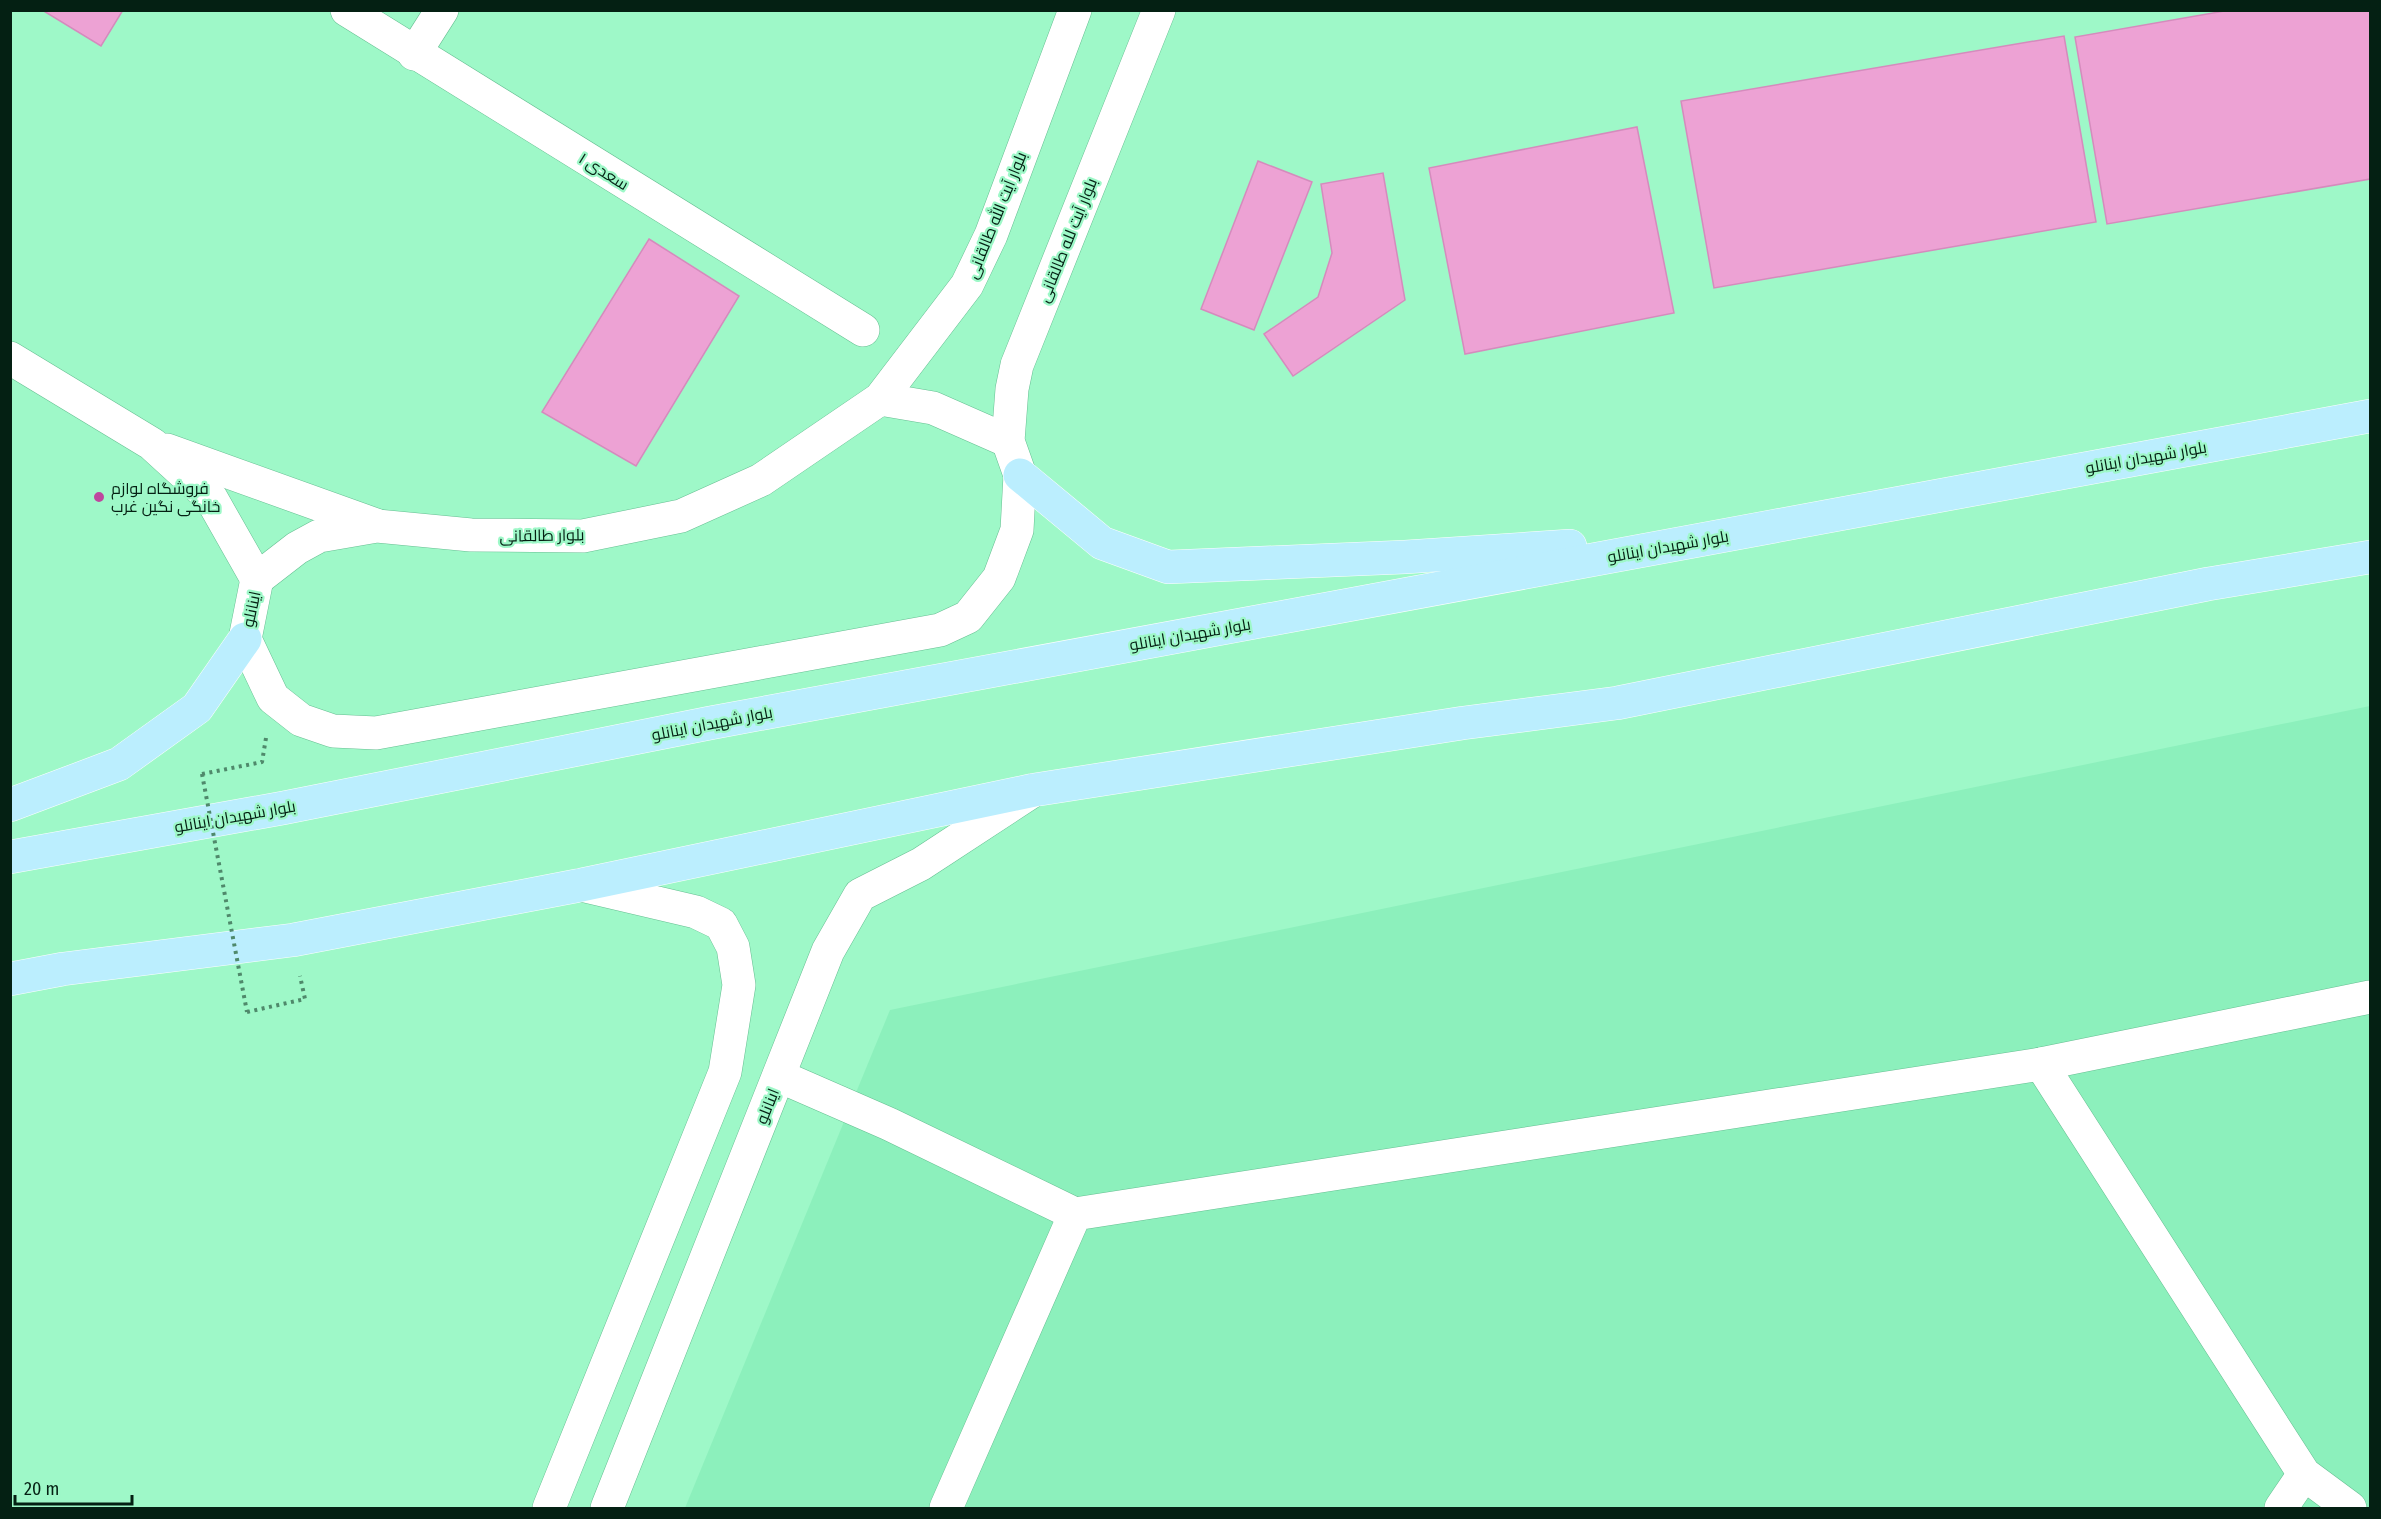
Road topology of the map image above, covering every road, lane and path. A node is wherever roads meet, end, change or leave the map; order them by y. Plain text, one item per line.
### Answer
1 (346, 10) edge
2 (442, 10) edge
3 (1075, 10) edge
4 (1159, 10) edge
5 (414, 54) junction
6 (862, 330) dead end
7 (10, 358) edge
8 (880, 399) junction
9 (2370, 416) edge
10 (1008, 441) junction
11 (152, 444) junction
12 (1020, 475) junction
13 (377, 526) junction
14 (1727, 535) junction
15 (2370, 556) edge
16 (257, 579) junction
17 (245, 639) junction
18 (262, 762) dead end
19 (1034, 790) junction
20 (10, 805) edge
21 (10, 858) edge
22 (581, 885) junction
23 (10, 979) edge
24 (2370, 997) edge
25 (305, 999) dead end
26 (2040, 1064) junction
27 (779, 1076) junction
28 (1075, 1214) junction
29 (2304, 1474) junction
30 (549, 1509) edge
31 (607, 1509) edge
32 (946, 1509) edge
33 (2281, 1509) edge
34 (2350, 1509) edge

1 - 5 street, سعدی ۱
2 - 5 street
3 - 8 street, بلوار آیت الله طالقانی
4 - 10 street, بلوار آیت لله طالقانی
5 - 6 street, سعدی ۱
7 - 11 street
8 - 10 street
8 - 13 street, بلوار طالقانی
9 - 14 main road, بلوار شهیدان اینانلو
10 - 12 street, بلوار آیت لله طالقانی
11 - 13 street
11 - 16 street
12 - 14 main road
12 - 17 street
13 - 16 street, بلوار طالقانی
14 - 21 main road, بلوار شهیدان اینانلو
15 - 19 main road
16 - 17 street, اینانلو
17 - 20 main road
18 - 25 path, bridge
19 - 22 main road
19 - 27 street, اینانلو
22 - 23 main road
22 - 30 street
24 - 26 street
26 - 28 street
26 - 29 street
27 - 28 street
27 - 31 street, اینانلو
28 - 32 street
29 - 33 street
29 - 34 street

